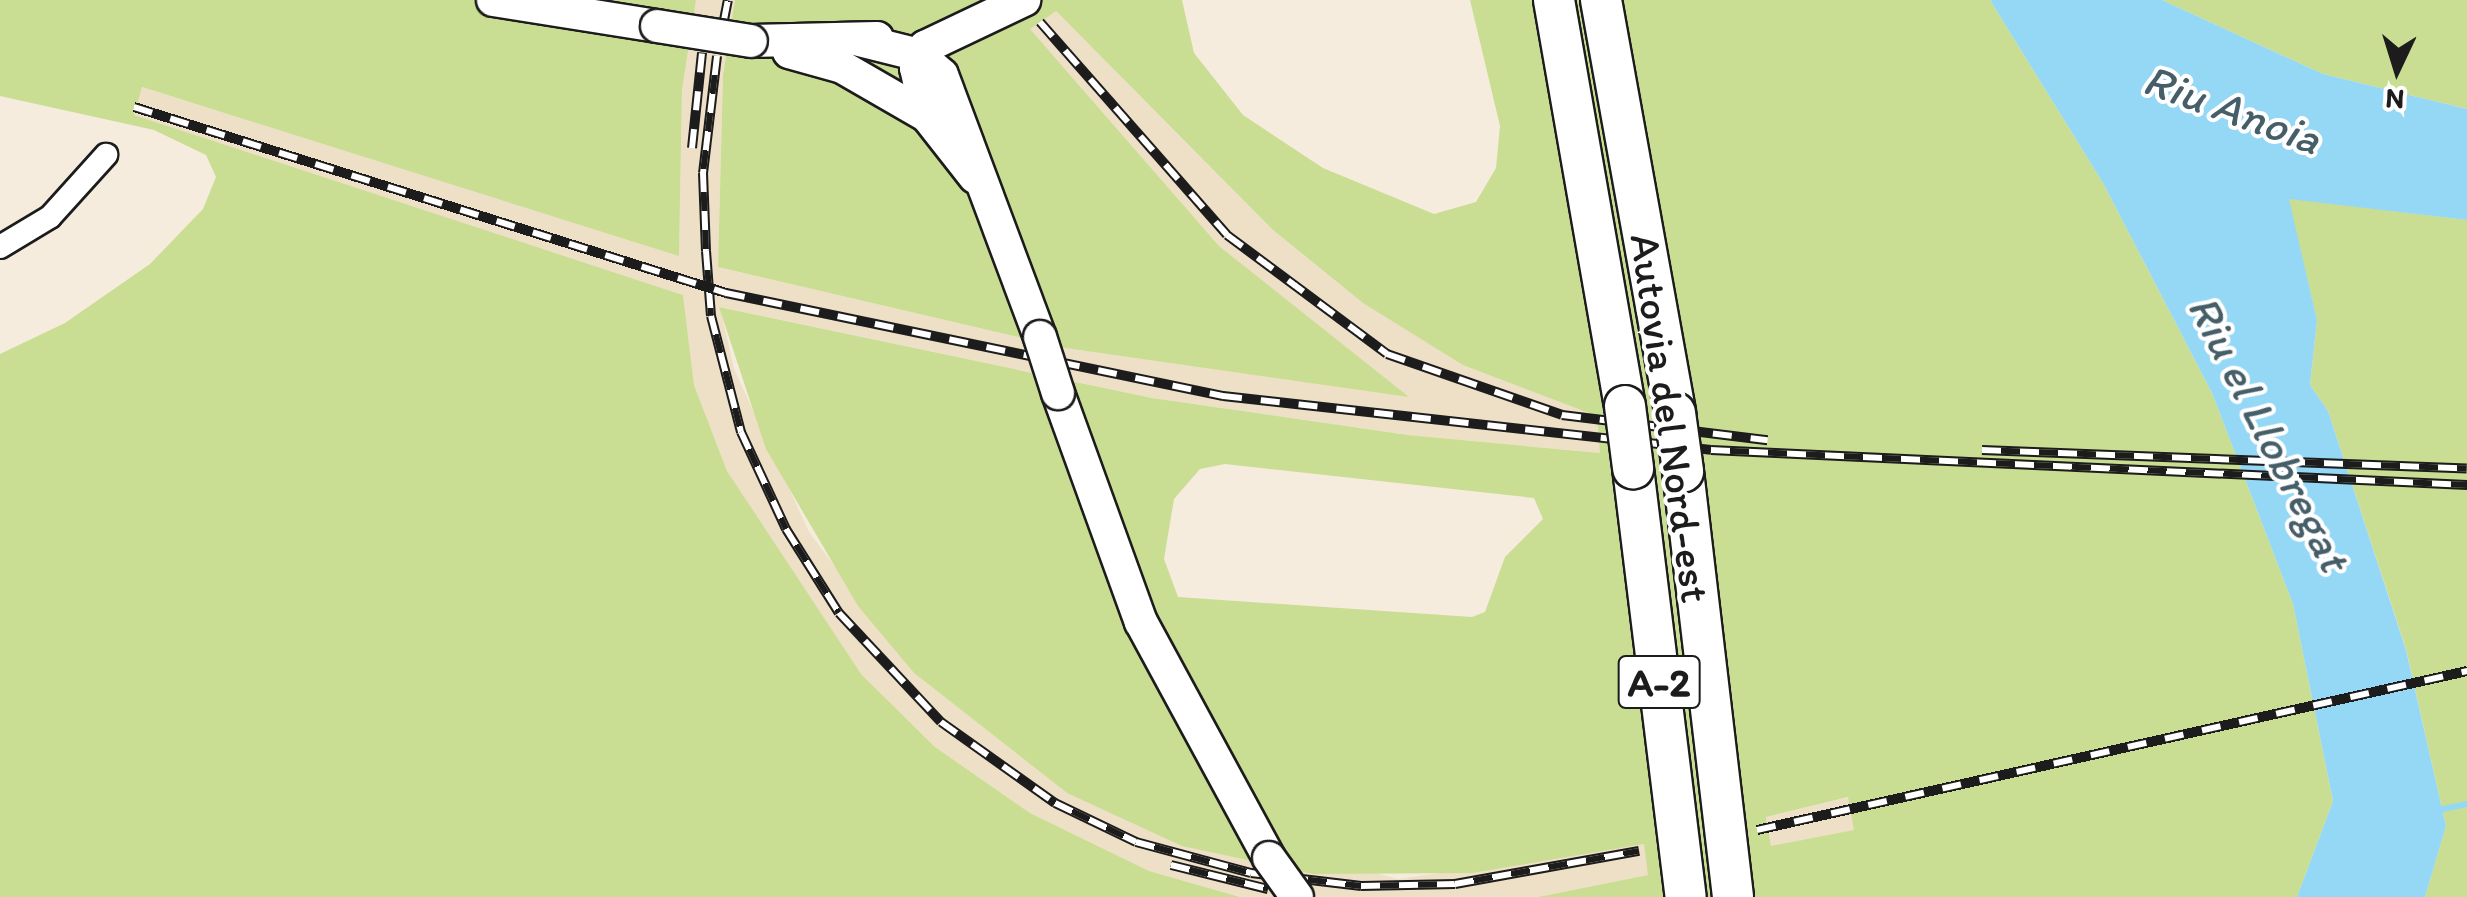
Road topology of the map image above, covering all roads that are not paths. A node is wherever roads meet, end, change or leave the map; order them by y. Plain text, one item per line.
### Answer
1 (493, 0) edge
2 (1005, 0) edge
3 (1024, 0) edge
4 (1048, 0) edge
5 (1554, 0) edge
6 (1601, 0) edge
7 (858, 40) junction
8 (976, 40) junction
9 (751, 41) junction
10 (919, 55) junction
11 (827, 61) junction
12 (941, 109) junction
13 (106, 155) dead end
14 (0, 248) edge
15 (1297, 897) edge
16 (1686, 897) edge
17 (1732, 897) edge

1 - 9 main road, bridge
2 - 7 main road
3 - 10 main road
4 - 8 main road
5 - 16 highway, Autovia del Nord-est / A-2, bridge
6 - 17 highway, Autovia del Nord-est / A-2, bridge
7 - 9 main road
7 - 10 main road
8 - 10 main road
8 - 12 main road
9 - 11 main road
10 - 11 main road
10 - 12 main road
11 - 12 main road
12 - 15 main road, bridge
13 - 14 street

